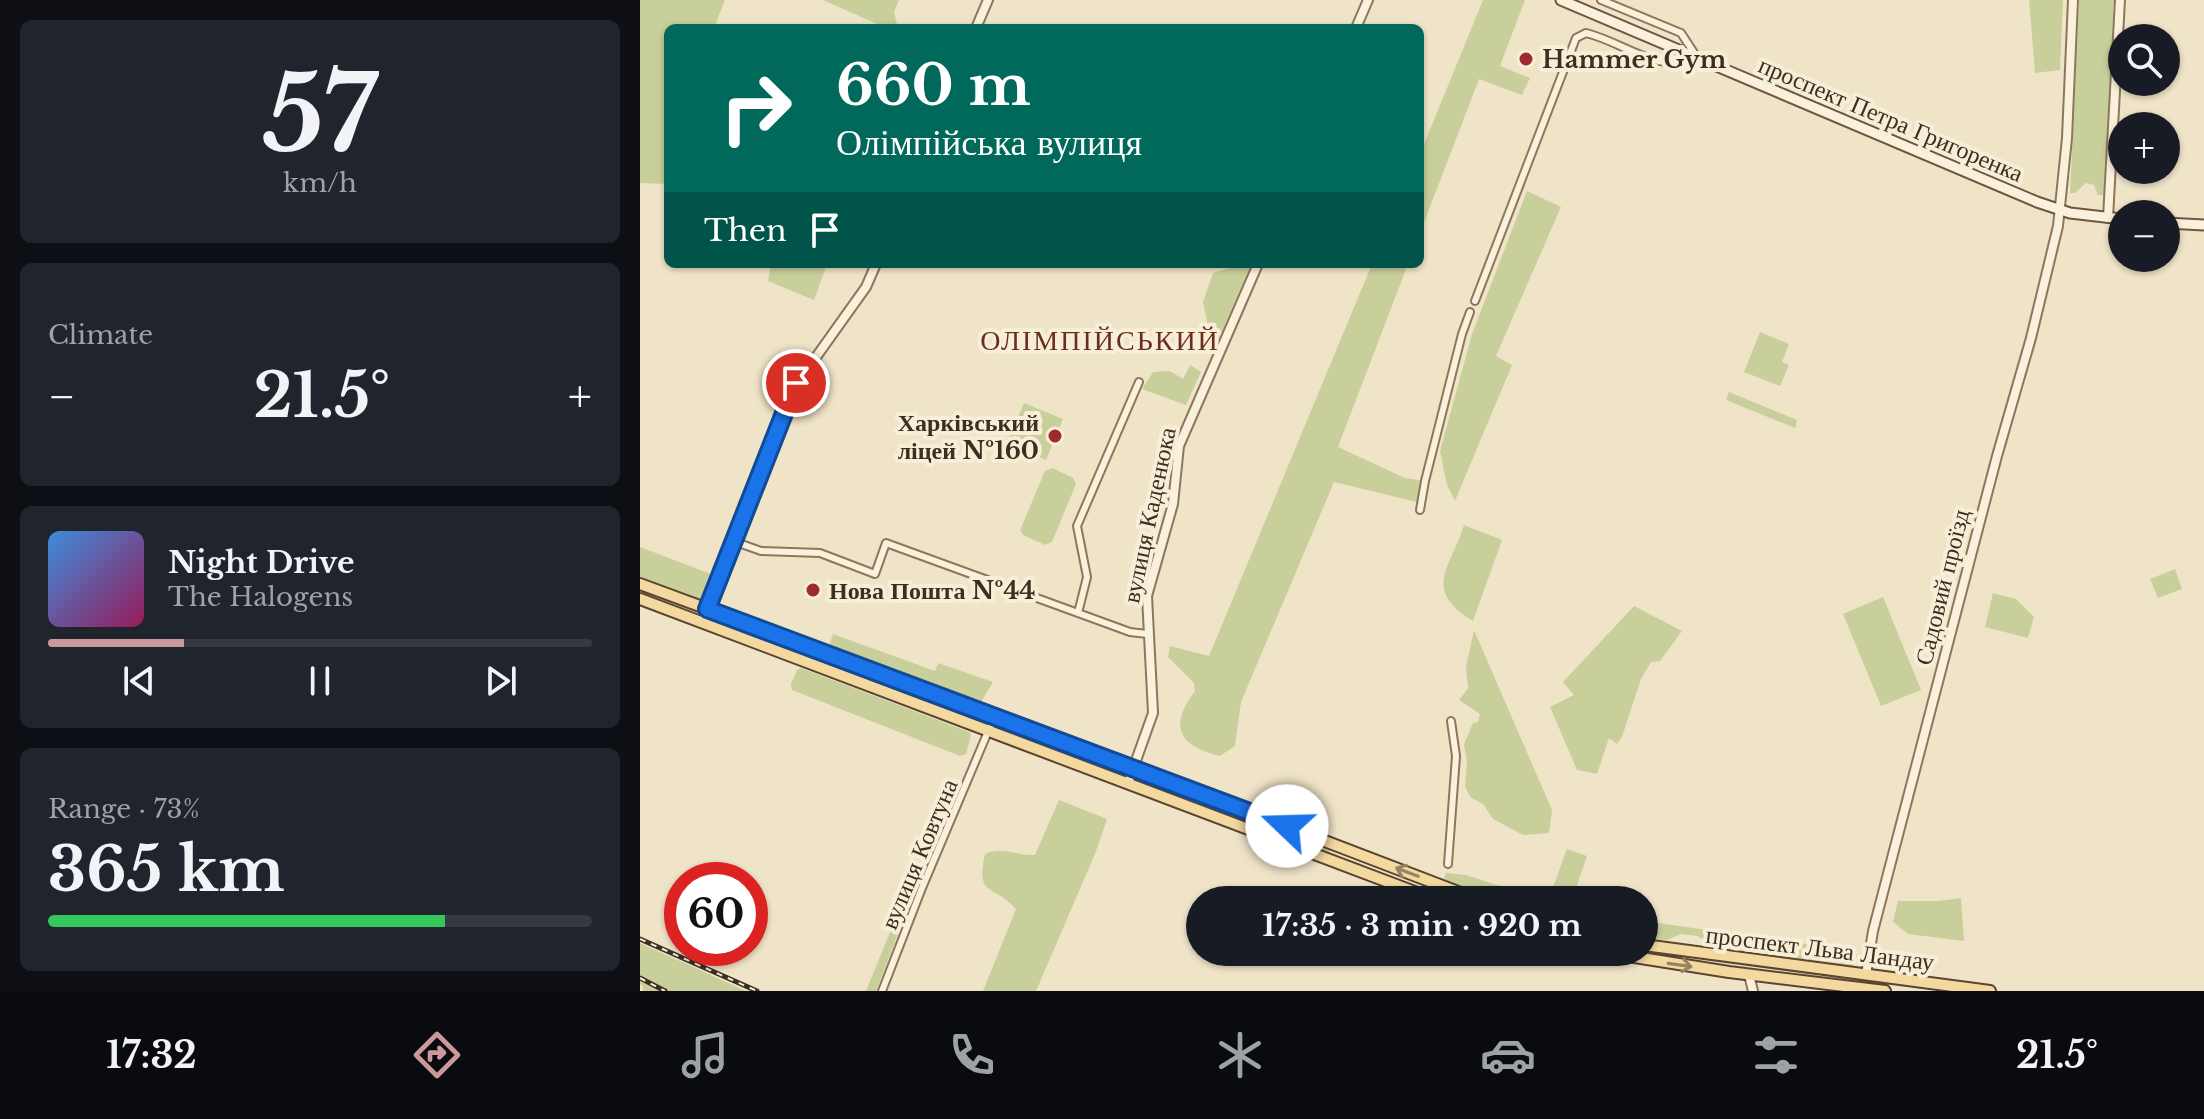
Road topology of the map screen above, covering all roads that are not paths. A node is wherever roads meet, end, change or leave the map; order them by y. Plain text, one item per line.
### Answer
1 (988, 0) edge
2 (1368, 0) edge
3 (1561, 0) edge
4 (1601, 0) edge
5 (2073, 0) edge
6 (2120, 0) edge
7 (978, 24) edge
8 (1358, 24) edge
9 (1681, 33) junction
10 (1679, 51) junction
11 (1698, 59) junction
12 (1669, 63) junction
13 (2109, 200) edge
14 (2061, 211) junction
15 (2108, 218) edge
16 (2180, 224) edge
17 (2204, 225) edge
18 (874, 268) edge
19 (1256, 268) edge
20 (1475, 301) dead end
21 (1470, 312) dead end
22 (1139, 382) dead end
23 (1420, 510) dead end
24 (733, 541) junction
25 (640, 584) edge
26 (640, 599) edge
27 (707, 609) junction
28 (1078, 613) junction
29 (728, 617) junction
30 (702, 622) junction
31 (723, 631) junction
32 (1147, 634) junction
33 (995, 715) junction
34 (1451, 721) dead end
35 (990, 731) junction
36 (1134, 769) junction
37 (1128, 783) junction
38 (1341, 847) junction
39 (1336, 862) junction
40 (1448, 864) dead end
41 (1399, 886) edge
42 (1443, 886) edge
43 (1658, 947) edge
44 (1751, 959) junction
45 (1658, 961) edge
46 (1820, 968) junction
47 (1749, 975) junction
48 (1866, 975) junction
49 (1819, 982) junction
50 (882, 991) edge
51 (1753, 991) edge
52 (1885, 991) edge
53 (1990, 991) edge

1 - 7 street
2 - 8 street
3 - 10 main road, проспект Петра Григоренка
4 - 9 street
5 - 14 street, Садовий проїзд
6 - 13 street
9 - 10 street
9 - 11 street
10 - 11 main road, проспект Петра Григоренка
10 - 12 street
11 - 12 street
11 - 14 main road, проспект Петра Григоренка
12 - 20 street
14 - 15 main road, проспект Петра Григоренка
14 - 48 street, Садовий проїзд
16 - 17 main road
18 - 24 street
19 - 32 street, вулиця Каденюка
21 - 23 street
22 - 28 street
24 - 27 street
24 - 28 street
25 - 27 main road
26 - 30 main road
27 - 29 main road
27 - 30 street
28 - 32 street
29 - 31 main road
29 - 33 main road
30 - 31 main road
31 - 35 main road
32 - 36 street, вулиця Каденюка
33 - 35 street, вулиця Ковтуна
33 - 36 main road
34 - 40 street
35 - 37 main road
35 - 50 street, вулиця Ковтуна
36 - 37 street, вулиця Каденюка
36 - 38 main road
37 - 39 main road
38 - 39 main road
42 -> 38 main road
39 - 41 main road
43 - 44 main road, проспект Льва Ландау
44 - 46 main road, проспект Льва Ландау
44 - 47 main road
45 -> 47 main road, проспект Льва Ландау
46 - 48 main road, проспект Льва Ландау
46 - 49 main road
47 - 49 main road, проспект Льва Ландау
47 - 51 street
48 - 53 main road, проспект Льва Ландау
49 - 52 main road, проспект Льва Ландау

